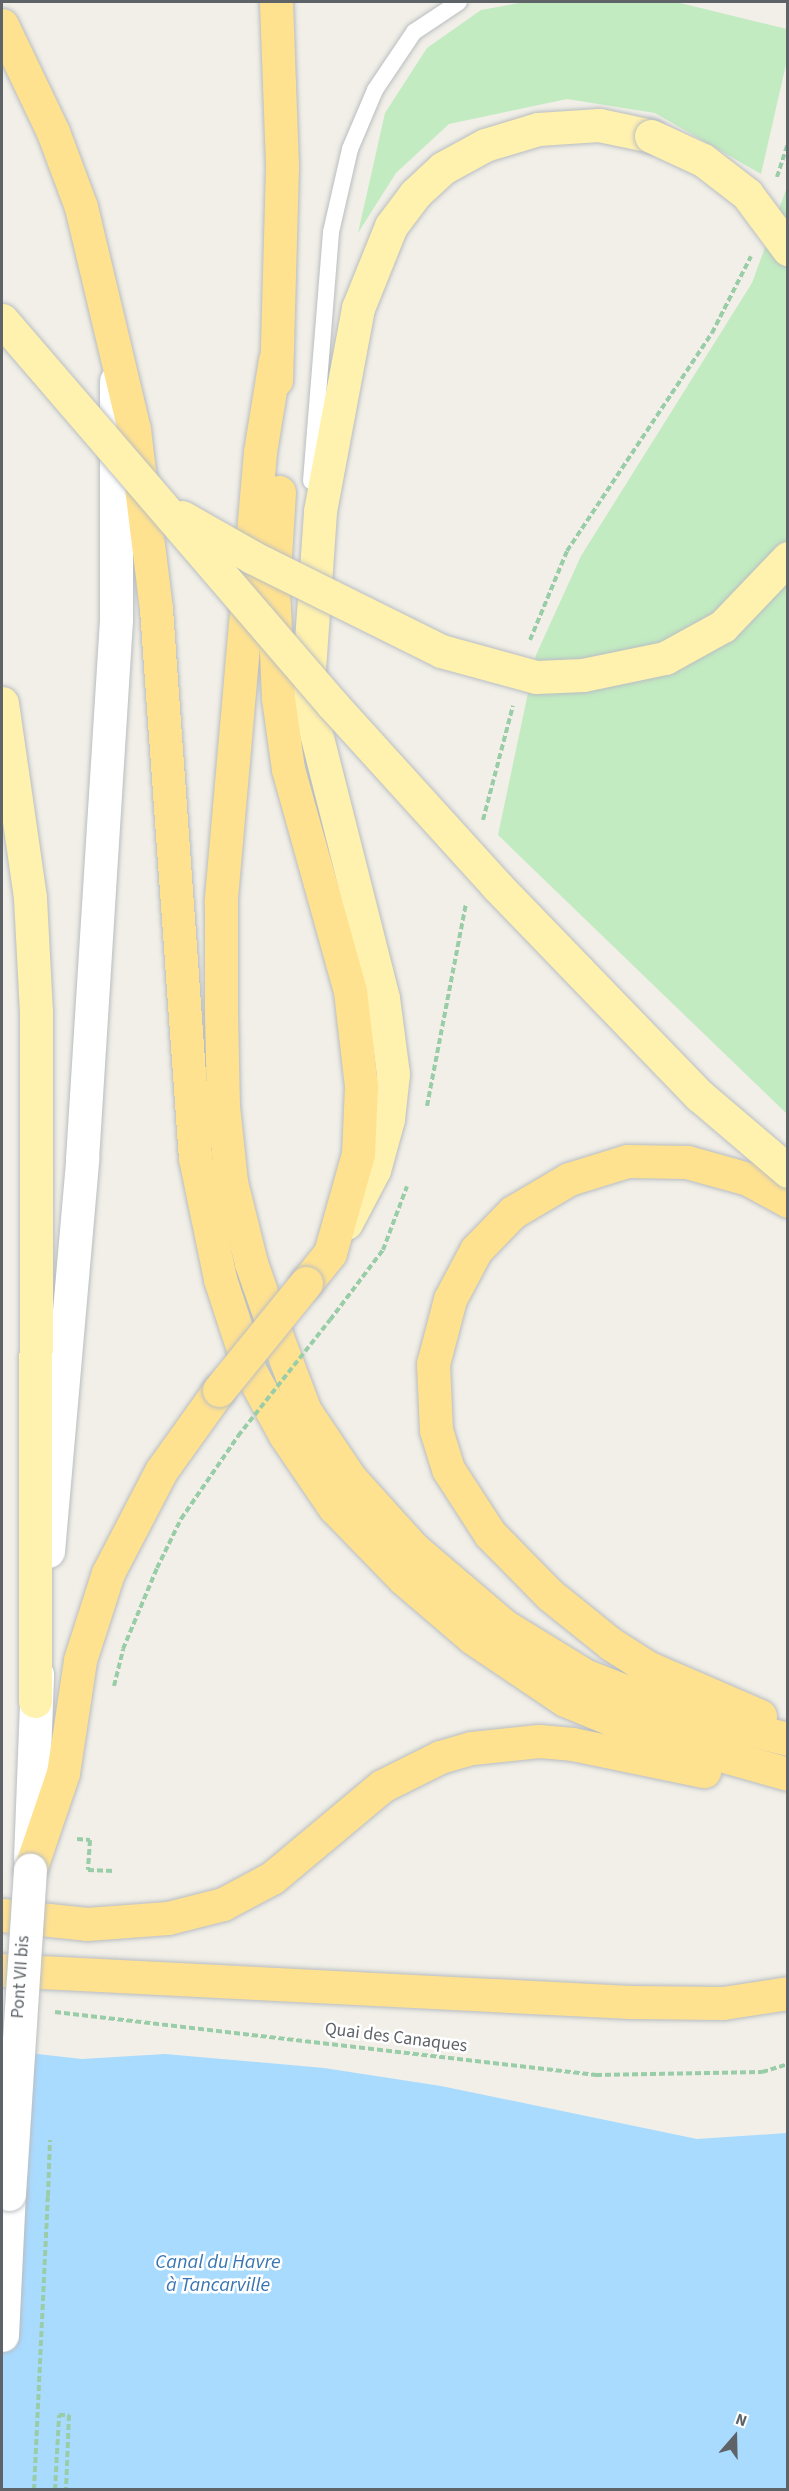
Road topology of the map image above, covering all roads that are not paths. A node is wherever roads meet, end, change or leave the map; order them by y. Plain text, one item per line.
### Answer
1 (276, 2) edge
2 (459, 2) edge
3 (2, 25) edge
4 (788, 249) edge
5 (2, 320) edge
6 (275, 360) junction
7 (116, 361) junction
8 (162, 506) junction
9 (788, 558) edge
10 (307, 698) junction
11 (2, 704) edge
12 (788, 1171) edge
13 (788, 1200) edge
14 (330, 1253) junction
15 (35, 1701) junction
16 (788, 1724) edge
17 (788, 1739) edge
18 (788, 1774) edge
19 (788, 1788) edge
20 (30, 1870) junction
21 (2, 1915) edge
22 (2, 1970) edge
23 (788, 1993) edge
24 (2, 2335) edge

1 - 6 highway
2 - 10 lane
3 - 7 highway
4 - 10 main road, bridge
5 - 8 main road, bridge
6 - 14 highway
6 - 17 highway
7 - 15 main road, Pont VII bis
7 - 18 highway
8 - 9 main road, bridge
8 - 12 main road, bridge
10 - 14 main road
11 - 15 main road
13 - 16 highway
14 - 20 highway, bridge
15 - 20 main road, Pont VII bis
19 - 21 highway
20 - 24 main road, Pont VII bis, bridge
22 - 23 highway

